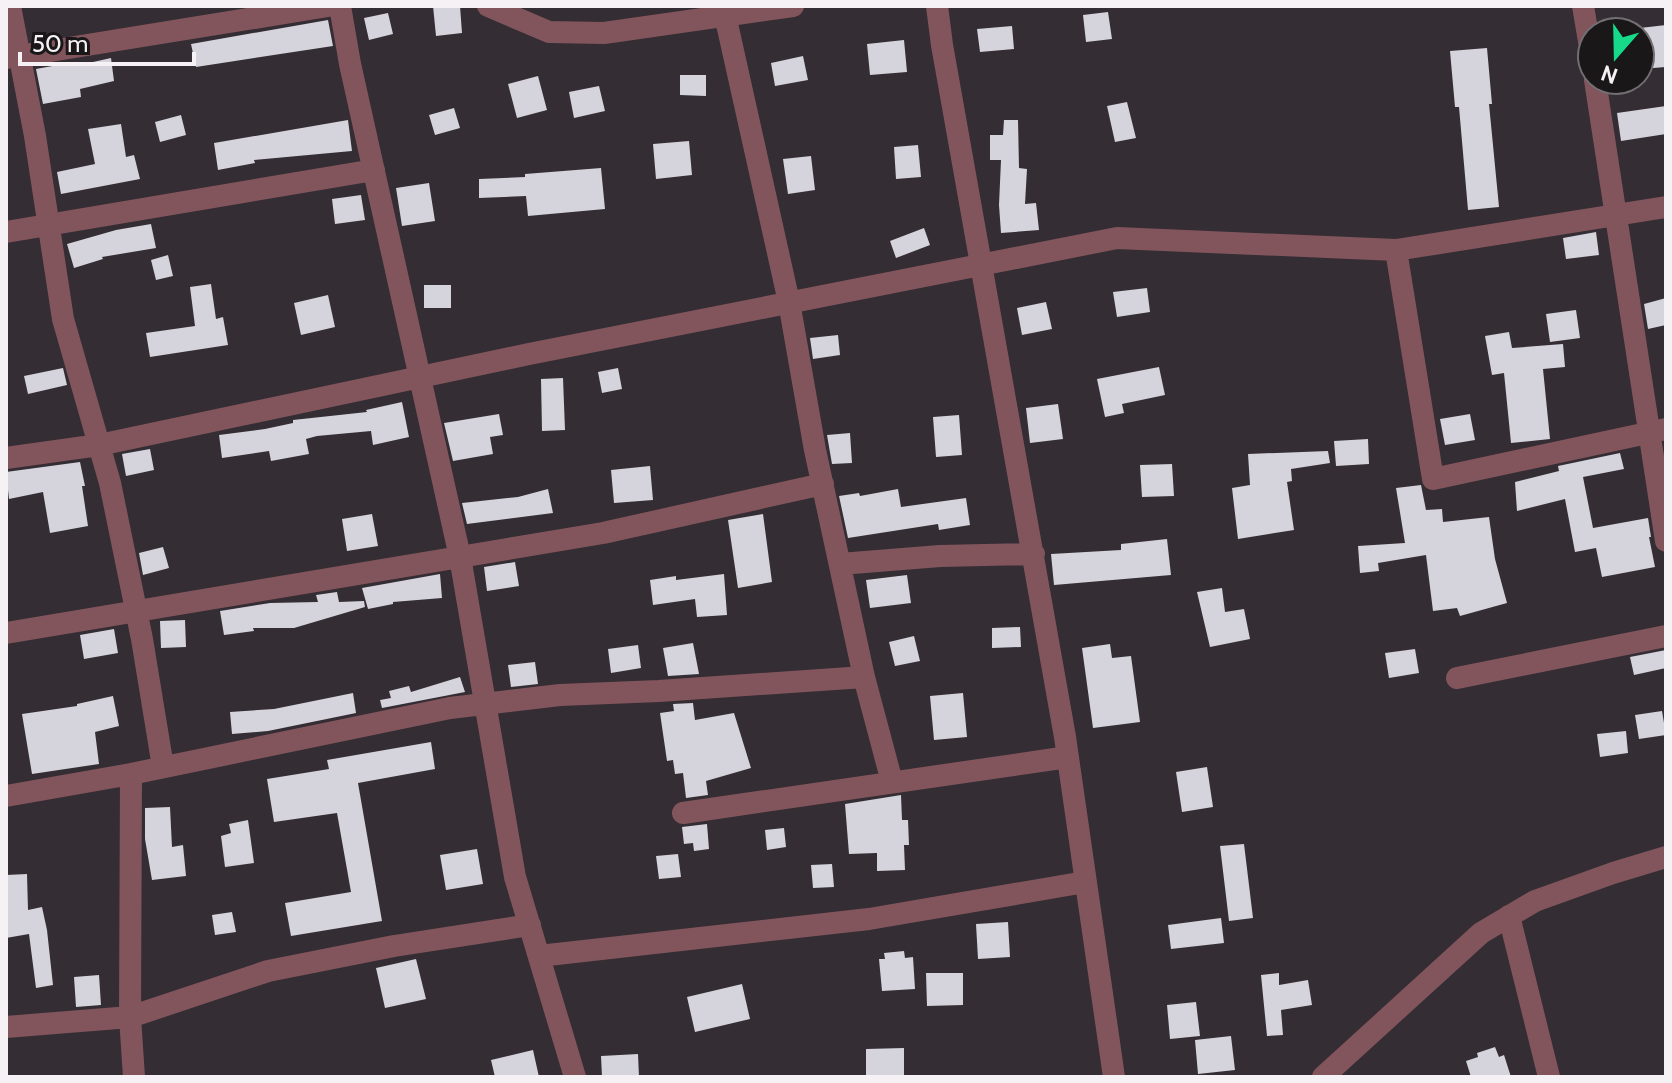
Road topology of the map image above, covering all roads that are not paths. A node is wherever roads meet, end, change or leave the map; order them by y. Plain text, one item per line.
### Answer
1 (10, 6) edge
2 (328, 6) edge
3 (340, 6) edge
4 (488, 6) edge
5 (793, 6) edge
6 (937, 6) edge
7 (724, 11) edge
8 (13, 58) edge
9 (1598, 96) edge
10 (374, 170) junction
11 (1666, 207) edge
12 (1617, 216) junction
13 (49, 226) junction
14 (6, 232) edge
15 (1396, 250) junction
16 (982, 266) junction
17 (789, 302) junction
18 (420, 378) junction
19 (1657, 431) edge
20 (99, 445) junction
21 (6, 458) edge
22 (823, 484) junction
23 (1666, 541) edge
24 (1034, 554) junction
25 (460, 557) junction
26 (840, 564) junction
27 (136, 609) junction
28 (6, 633) edge
29 (1666, 636) edge
30 (864, 677) junction
31 (1457, 678) dead end
32 (487, 704) junction
33 (1068, 757) junction
34 (163, 767) junction
35 (131, 774) junction
36 (892, 782) junction
37 (6, 796) edge
38 (683, 813) dead end
39 (1666, 857) edge
40 (1085, 882) junction
41 (1509, 916) junction
42 (530, 925) junction
43 (539, 956) junction
44 (130, 1017) junction
45 (6, 1027) edge
46 (134, 1077) edge
47 (575, 1077) edge
48 (1114, 1077) edge
49 (1323, 1077) edge
50 (1549, 1077) edge

1 - 8 street
2 - 8 street
3 - 10 street
4 - 7 street
5 - 7 street
6 - 16 street
7 - 17 street
8 - 13 street
9 - 12 street
10 - 13 street
10 - 18 street
11 - 12 street
12 - 15 street
12 - 19 street
13 - 14 street
13 - 20 street
15 - 16 street
15 - 19 street
16 - 17 street
16 - 24 street
17 - 18 street
17 - 22 street
18 - 20 street
18 - 25 street
19 - 23 street
20 - 21 street
20 - 27 street
22 - 25 street
22 - 26 street
24 - 26 street
24 - 33 street
25 - 27 street
25 - 32 street
26 - 30 street
27 - 28 street
27 - 34 street
29 - 31 street
30 - 32 street
30 - 36 street
32 - 34 street
32 - 42 street
33 - 36 street
33 - 40 street
34 - 35 street
35 - 37 street
35 - 44 street
36 - 38 street
39 - 41 street
40 - 43 street
40 - 48 street
41 - 49 street
41 - 50 street
42 - 43 street
42 - 44 street
43 - 47 street
44 - 45 street
44 - 46 street

